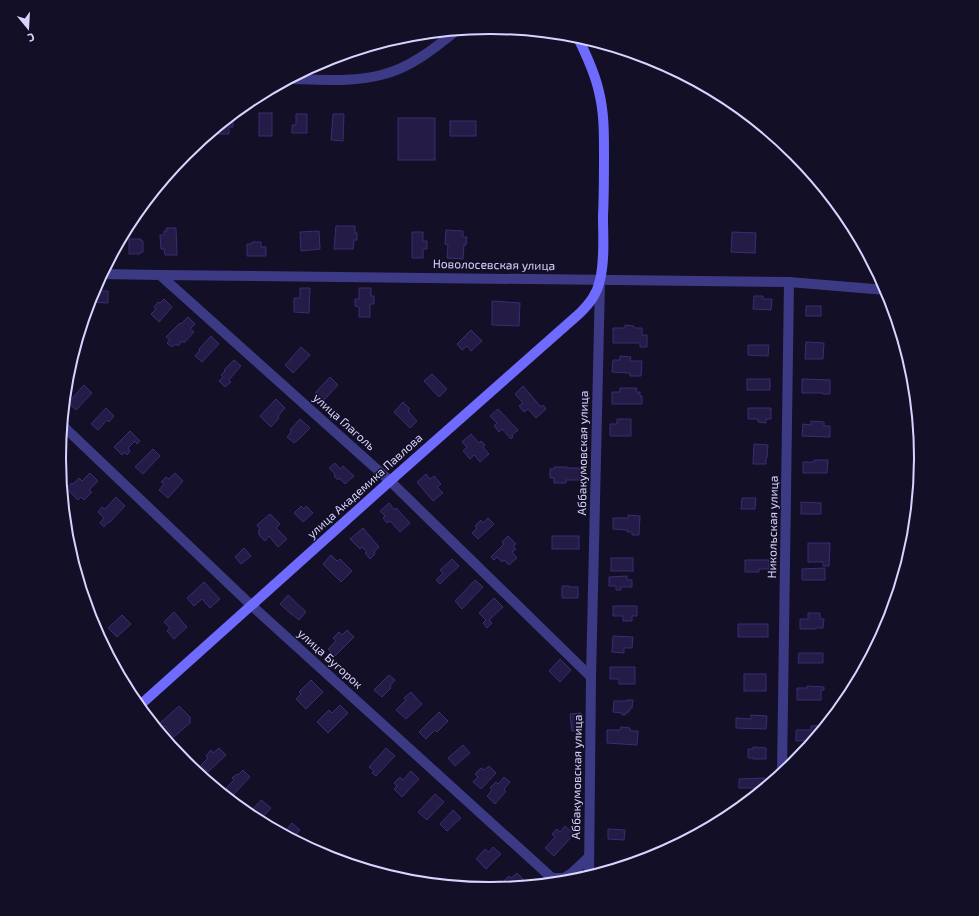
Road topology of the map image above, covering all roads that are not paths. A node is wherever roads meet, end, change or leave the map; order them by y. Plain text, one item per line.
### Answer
1 (449, 36) edge
2 (581, 44) edge
3 (300, 79) edge
4 (107, 274) edge
5 (160, 275) junction
6 (600, 280) junction
7 (789, 282) junction
8 (878, 289) edge
9 (66, 429) edge
10 (390, 481) junction
11 (251, 606) junction
12 (591, 677) junction
13 (143, 702) edge
14 (782, 765) edge
15 (589, 857) junction
16 (589, 870) edge
17 (570, 874) edge
18 (551, 877) edge

1 - 3 street
2 - 6 street, Аббакумовская улица
4 - 5 street, Новолосевская улица
5 - 6 street, Новолосевская улица
5 - 10 street, улица Глаголь
6 - 7 street, Новолосевская улица
6 - 10 street, улица Академика Павлова
6 - 12 street, Аббакумовская улица
7 - 8 street, Новолосевская улица
7 - 14 street, Никольская улица
9 - 11 street, улица Бугорок
10 - 11 street, улица Академика Павлова
10 - 12 street, улица Глаголь
11 - 13 street, улица Академика Павлова
11 - 18 street, улица Бугорок
12 - 15 street, Аббакумовская улица
15 - 16 street, Аббакумовская улица
15 - 17 street, улица Бугорок

